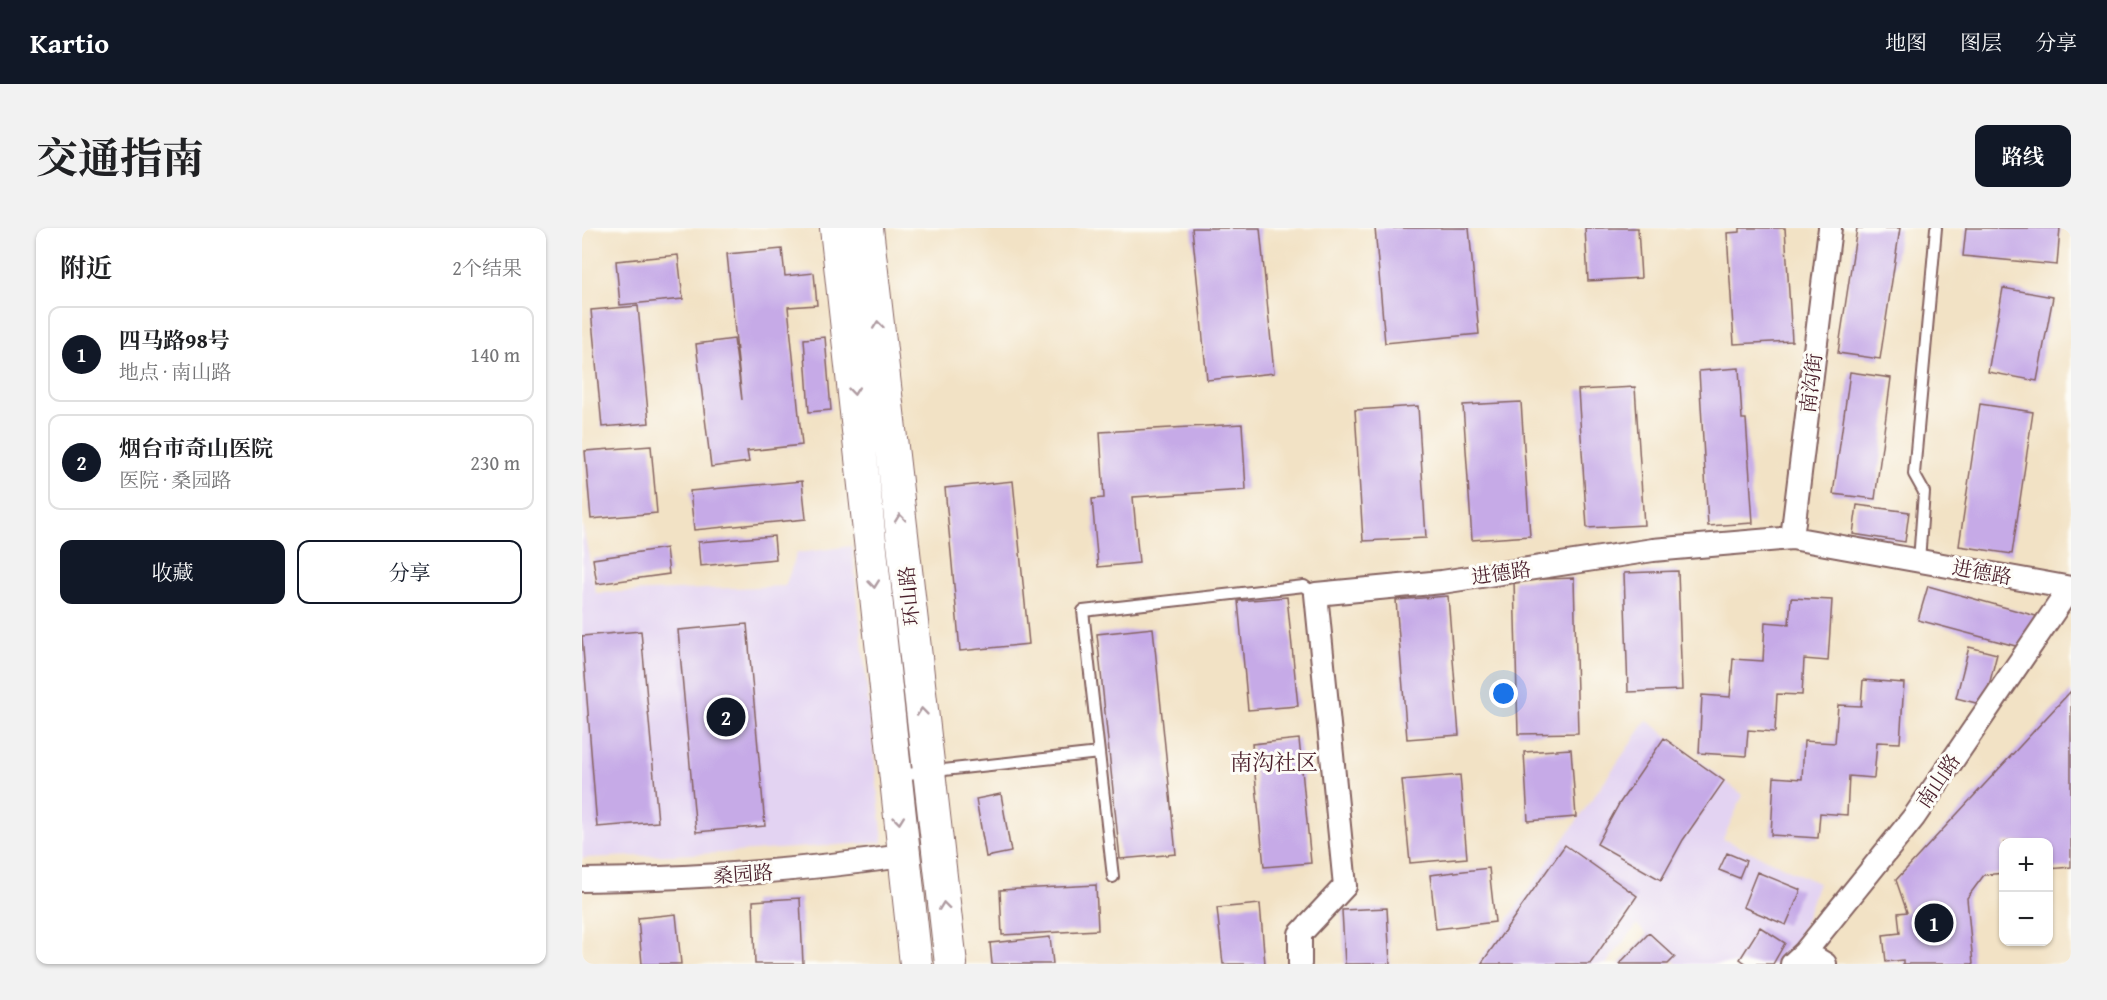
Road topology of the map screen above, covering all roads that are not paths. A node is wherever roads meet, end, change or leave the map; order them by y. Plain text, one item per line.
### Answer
1 (836, 228) edge
2 (867, 228) edge
3 (1830, 228) edge
4 (1936, 228) edge
5 (1792, 538) junction
6 (1919, 561) junction
7 (2070, 588) edge
8 (1316, 594) junction
9 (1099, 753) junction
10 (929, 771) junction
11 (895, 775) junction
12 (903, 856) junction
13 (1113, 876) dead end
14 (582, 880) edge
15 (1798, 958) edge
16 (916, 964) edge
17 (951, 964) edge
18 (1300, 964) edge
19 (1825, 964) edge

1 -> 11 main road, 环山路
10 -> 2 main road, 环山路
3 - 5 street, 南沟街
4 - 6 lane
5 - 6 street, 进德路
5 - 8 street, 进德路
6 - 7 street, 进德路
7 - 15 street, 南山路
8 - 9 lane
8 - 18 street
9 - 10 lane
9 - 13 lane
10 - 11 lane
17 -> 10 main road, 环山路
11 -> 12 main road, 环山路
12 - 14 street, 桑园路
12 - 16 main road, 环山路
15 - 19 street

